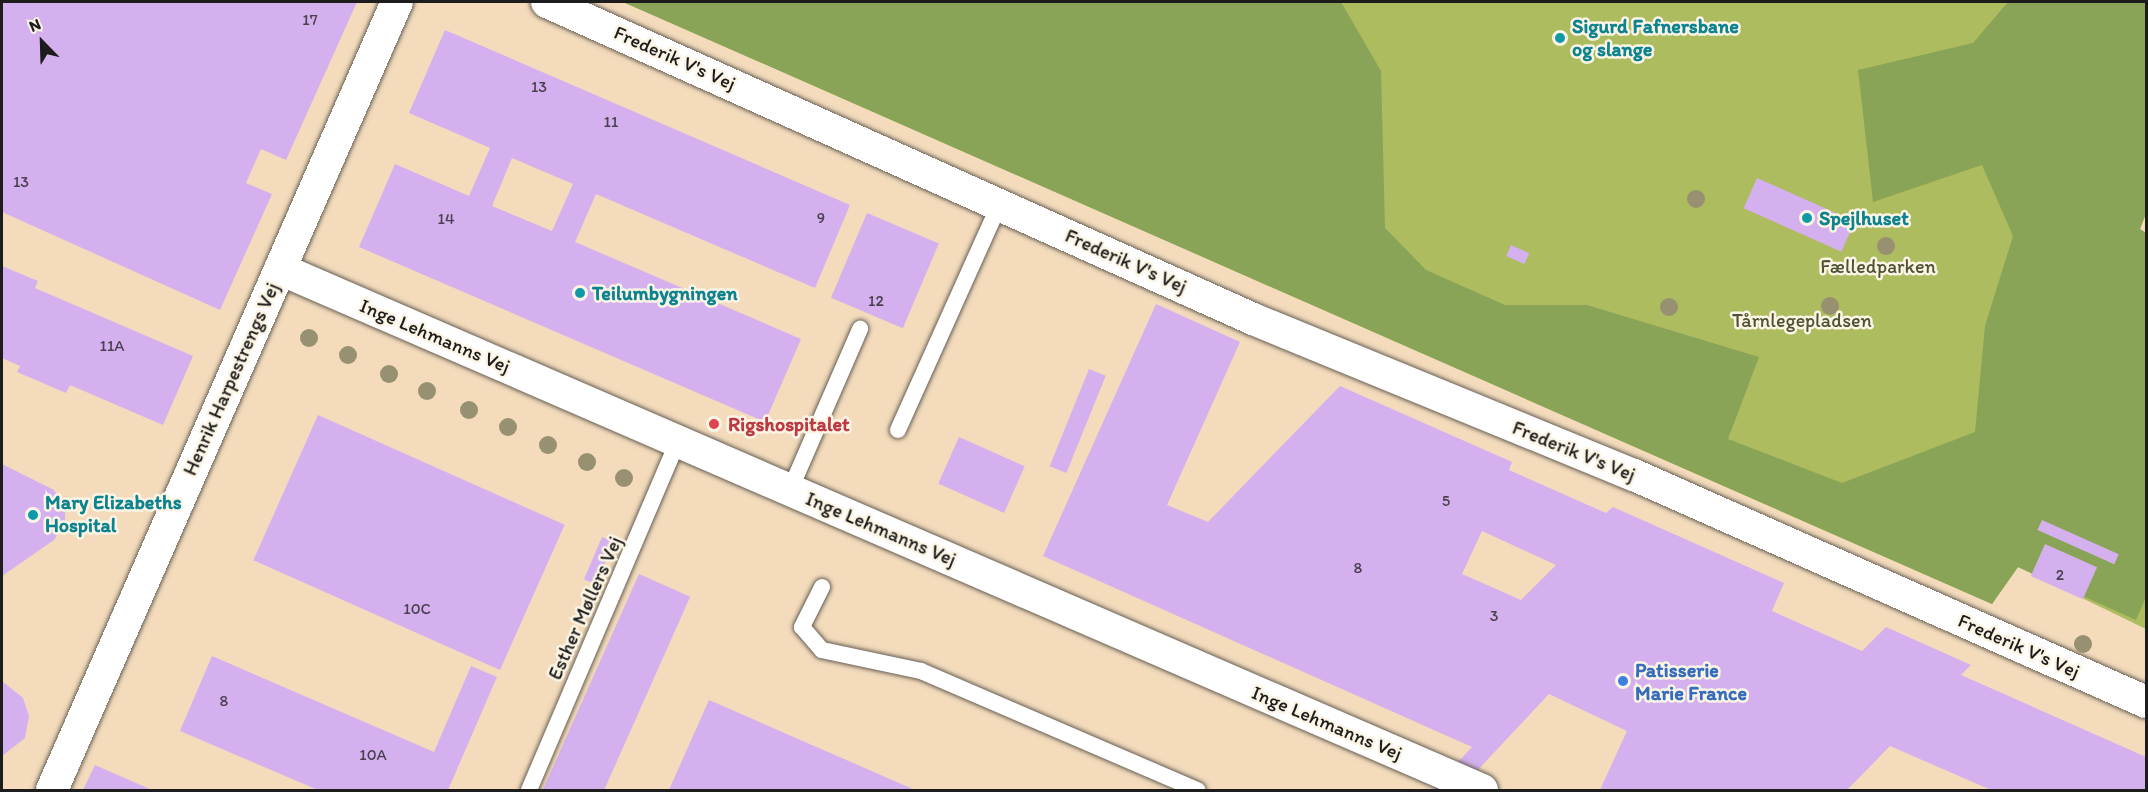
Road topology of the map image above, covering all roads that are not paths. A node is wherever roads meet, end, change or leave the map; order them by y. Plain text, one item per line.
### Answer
1 (397, 2) edge
2 (547, 2) edge
3 (1000, 203) junction
4 (280, 269) junction
5 (860, 329) dead end
6 (898, 430) dead end
7 (678, 441) junction
8 (790, 490) junction
9 (822, 587) dead end
10 (2146, 702) edge
11 (51, 790) edge
12 (529, 790) edge
13 (1197, 790) edge
14 (1482, 790) edge

1 - 4 street, Henrik Harpestrengs Vej
2 - 3 street, Frederik V's Vej
3 - 6 lane
3 - 10 street, Frederik V's Vej
4 - 7 street, Inge Lehmanns Vej
4 - 11 street, Henrik Harpestrengs Vej
5 - 8 lane
7 - 8 street, Inge Lehmanns Vej
7 - 12 lane, Esther Møllers Vej
8 - 14 street, Inge Lehmanns Vej
9 - 13 lane

